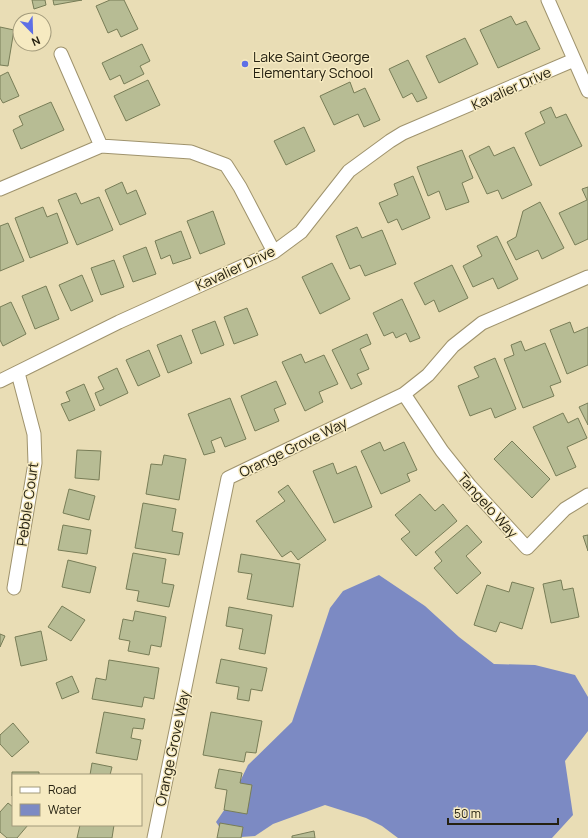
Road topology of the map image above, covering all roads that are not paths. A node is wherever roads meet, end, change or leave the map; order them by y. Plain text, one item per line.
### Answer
1 (548, 0) edge
2 (61, 54) dead end
3 (574, 60) junction
4 (588, 91) edge
5 (101, 146) junction
6 (0, 189) edge
7 (274, 252) junction
8 (588, 277) edge
9 (18, 373) junction
10 (0, 381) edge
11 (404, 394) junction
12 (588, 495) edge
13 (14, 588) dead end
14 (154, 838) edge

1 - 3 street
2 - 5 street
3 - 4 street
3 - 7 street, Kavalier Drive
5 - 6 street
5 - 7 street
7 - 9 street, Kavalier Drive
8 - 11 street, Orange Grove Way
9 - 10 street, Kavalier Drive
9 - 13 street, Pebble Court
11 - 12 street, Tangelo Way
11 - 14 street, Orange Grove Way

